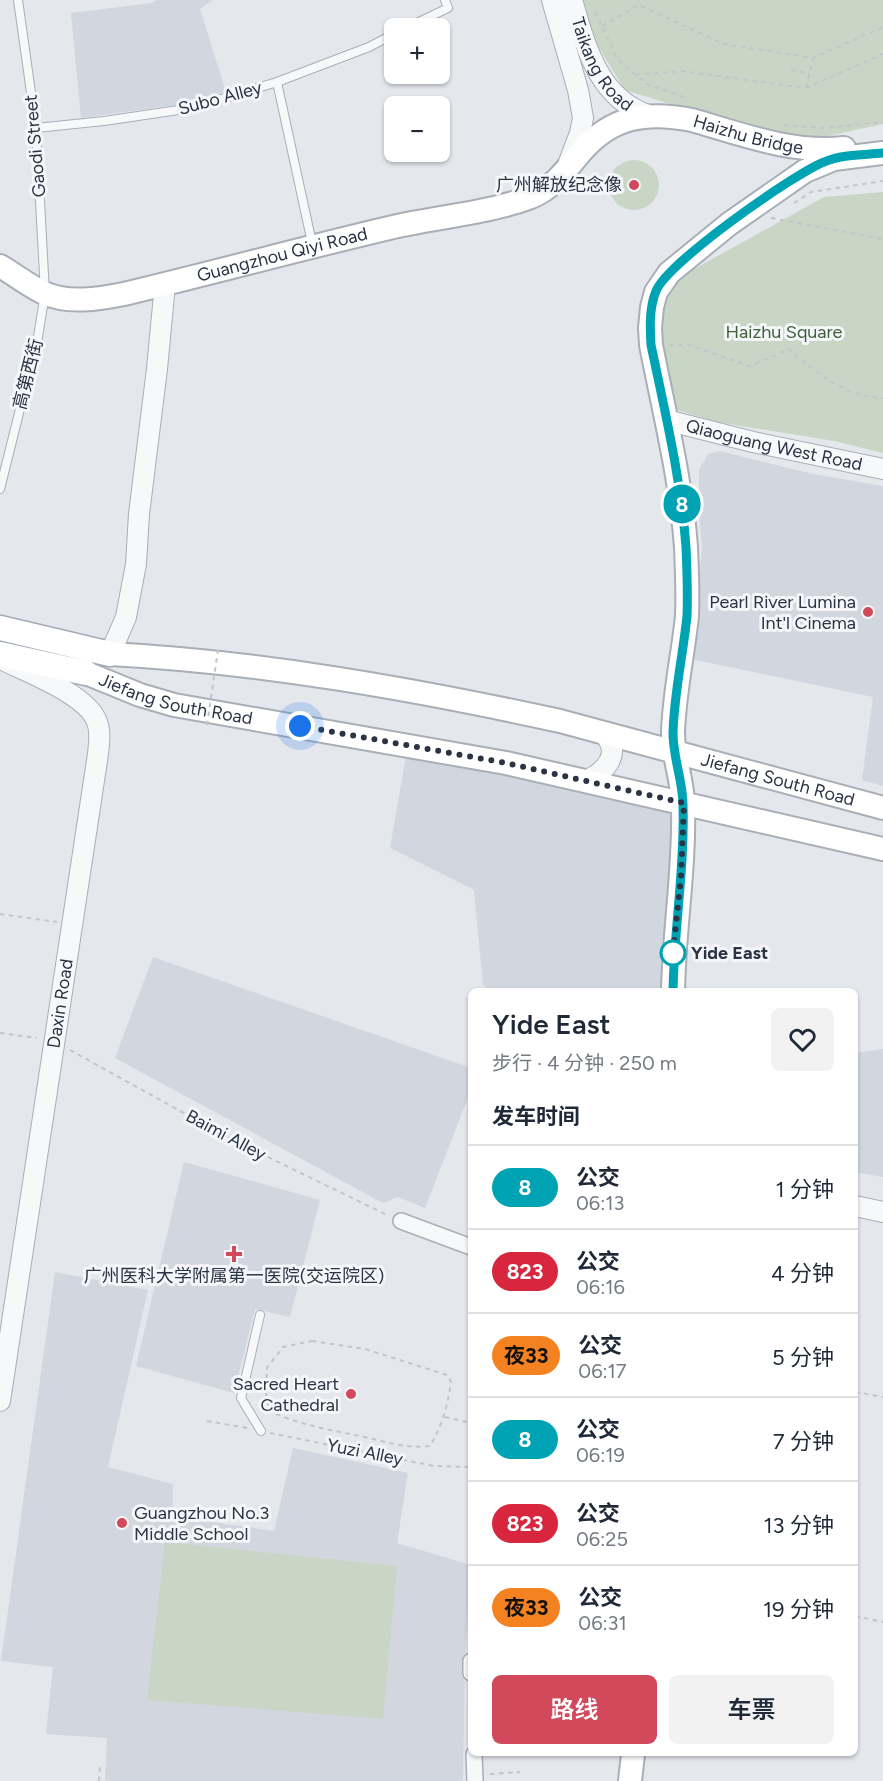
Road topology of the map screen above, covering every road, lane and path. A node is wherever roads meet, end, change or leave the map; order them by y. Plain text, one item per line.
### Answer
1 (18, 0) edge
2 (552, 0) edge
3 (572, 0) edge
4 (446, 4) edge
5 (593, 9) dead end
6 (423, 18) edge
7 (602, 26) junction
8 (883, 27) edge
9 (384, 39) edge
10 (883, 54) edge
11 (813, 58) junction
12 (791, 70) dead end
13 (810, 73) junction
14 (636, 75) junction
15 (277, 82) junction
16 (806, 88) junction
17 (689, 99) dead end
18 (648, 115) junction
19 (883, 122) edge
20 (776, 124) dead end
21 (36, 128) junction
22 (883, 143) edge
23 (883, 153) edge
24 (562, 175) junction
25 (883, 181) edge
26 (791, 205) dead end
27 (781, 212) dead end
28 (744, 213) junction
29 (771, 218) dead end
30 (883, 239) edge
31 (313, 248) junction
32 (0, 266) edge
33 (165, 284) junction
34 (45, 293) junction
35 (651, 345) junction
36 (883, 398) edge
37 (666, 420) junction
38 (883, 469) edge
39 (0, 489) edge
40 (0, 628) edge
41 (218, 650) dead end
42 (0, 654) edge
43 (110, 654) junction
44 (0, 658) edge
45 (86, 673) joint
46 (207, 725) dead end
47 (602, 732) junction
48 (674, 752) junction
49 (585, 781) junction
50 (684, 803) junction
51 (883, 808) edge
52 (883, 849) edge
53 (0, 914) edge
54 (72, 924) junction
55 (673, 988) edge
56 (0, 1033) edge
57 (54, 1041) junction
58 (858, 1207) edge
59 (883, 1212) edge
60 (401, 1221) joint
61 (468, 1246) edge
62 (260, 1315) dead end
63 (858, 1393) edge
64 (883, 1397) edge
65 (0, 1401) edge
66 (444, 1416) junction
67 (207, 1421) dead end
68 (468, 1422) edge
69 (261, 1431) junction
70 (468, 1467) edge
71 (858, 1617) edge
72 (883, 1622) edge
73 (474, 1756) edge
74 (633, 1756) edge
75 (100, 1766) dead end
76 (520, 1772) dead end
77 (475, 1778) edge
78 (99, 1781) edge
79 (630, 1781) edge

1 - 21 lane, Gaodi Street
2 - 24 street, Taikang Road
3 - 18 street, Taikang Road
4 - 6 lane
5 - 7 path
7 - 11 path
7 - 14 path
8 - 11 path
9 - 15 lane, Subo Alley
10 - 16 path
11 - 13 path
12 - 13 path
13 - 16 path
14 - 16 path
14 - 17 path
15 - 21 lane, Subo Alley
15 - 31 lane
18 - 22 main road, Haizhu Bridge
18 - 24 main road, Guangzhou Qiyi Road
19 - 20 path
21 - 34 lane, Gaodi Street
23 - 28 main road, Haizhu Bridge
24 - 31 main road, Guangzhou Qiyi Road
25 - 26 path
27 - 29 path
28 - 30 path
28 - 35 main road, Haizhu Bridge
31 - 33 main road, Guangzhou Qiyi Road
32 - 34 main road, Guangzhou Qiyi Road
33 - 34 main road, Guangzhou Qiyi Road
33 - 43 street
34 - 39 lane, 高第西街
35 - 36 path
35 - 37 main road
37 - 38 street, Qiaoguang West Road
37 - 48 main road
40 - 43 main road, Jiefang South Road
41 - 46 path, bridge
42 - 45 main road, Jiefang South Road
43 - 47 main road, Jiefang South Road
44 - 54 street, Daxin Road
45 - 49 main road, Jiefang South Road
47 - 48 main road, Jiefang South Road
47 - 49 street
48 - 50 main road
48 - 51 main road, Jiefang South Road
49 - 50 main road, Jiefang South Road
50 - 52 main road, Jiefang South Road
50 - 55 main road
53 - 54 path
54 - 57 street, Daxin Road
56 - 57 path
57 - 60 path, Baimi Alley
57 - 65 street, Daxin Road
58 - 59 street
60 - 61 street
62 - 69 lane
63 - 64 path
66 - 66 path
66 - 68 path
67 - 69 path, Yuzi Alley
69 - 70 path, Yuzi Alley
71 - 72 path
73 - 77 street
74 - 79 main road
75 - 78 path
76 - 77 path

